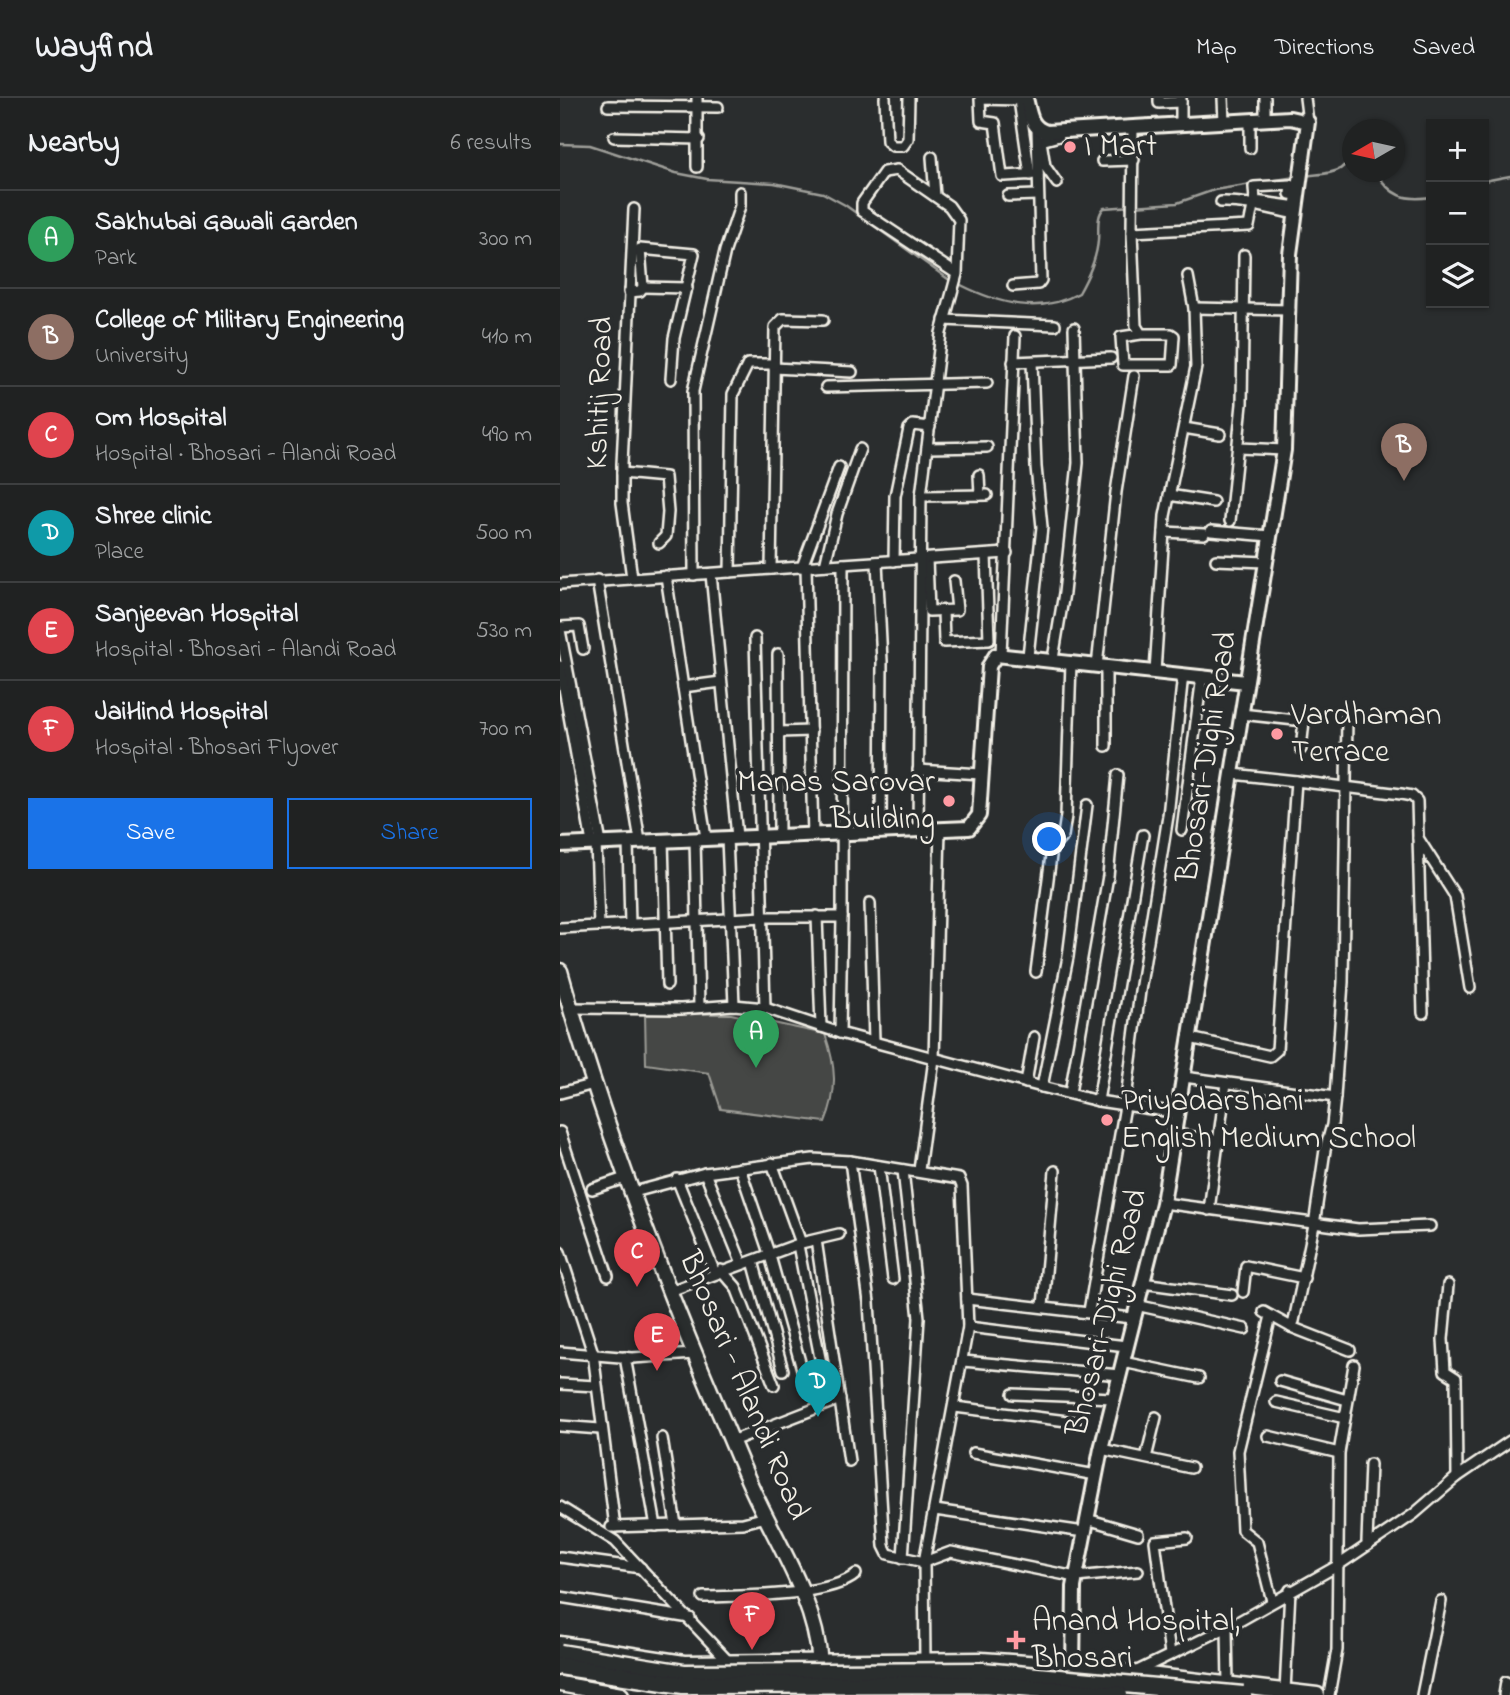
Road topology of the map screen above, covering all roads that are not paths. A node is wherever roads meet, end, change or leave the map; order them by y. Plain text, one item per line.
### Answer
1 (885, 98) edge
2 (909, 98) edge
3 (1026, 98) edge
4 (1159, 98) edge
5 (1223, 98) edge
6 (1265, 98) edge
7 (1305, 98) edge
8 (1181, 100) edge
9 (698, 103) edge
10 (608, 106) dead end
11 (718, 107) dead end
12 (1265, 119) junction
13 (1250, 120) junction
14 (1224, 122) junction
15 (1307, 122) junction
16 (1181, 125) junction
17 (1133, 128) junction
18 (1037, 130) junction
19 (1060, 131) junction
20 (614, 136) dead end
21 (699, 139) junction
22 (1251, 148) dead end
23 (932, 157) dead end
24 (1134, 160) junction
25 (1102, 161) dead end
26 (697, 167) dead end
27 (1034, 174) junction
28 (1057, 183) dead end
29 (740, 192) dead end
30 (1037, 195) junction
31 (1008, 196) dead end
32 (935, 197) junction
33 (1295, 200) junction
34 (1221, 202) dead end
35 (1253, 206) junction
36 (634, 209) dead end
37 (1132, 232) junction
38 (1244, 255) dead end
39 (957, 274) junction
40 (1188, 276) dead end
41 (1013, 286) dead end
42 (643, 287) junction
43 (687, 288) junction
44 (629, 292) junction
45 (1194, 307) junction
46 (1244, 307) junction
47 (1290, 310) junction
48 (823, 320) dead end
49 (944, 320) junction
50 (1055, 325) dead end
51 (1074, 328) dead end
52 (1141, 334) junction
53 (1015, 336) dead end
54 (1111, 358) dead end
55 (1076, 360) junction
56 (1013, 362) junction
57 (1032, 362) junction
58 (774, 366) junction
59 (852, 372) dead end
60 (1134, 376) dead end
61 (671, 379) dead end
62 (987, 383) dead end
63 (936, 384) junction
64 (826, 387) dead end
65 (930, 427) junction
66 (1184, 428) junction
67 (1220, 434) dead end
68 (987, 447) dead end
69 (927, 448) junction
70 (1239, 448) junction
71 (860, 449) dead end
72 (1284, 450) junction
73 (839, 467) dead end
74 (622, 473) junction
75 (979, 475) dead end
76 (1170, 495) junction
77 (921, 496) junction
78 (1213, 502) dead end
79 (1230, 521) dead end
80 (1164, 532) junction
81 (1270, 536) junction
82 (659, 542) dead end
83 (1007, 553) junction
84 (986, 555) junction
85 (924, 559) junction
86 (1216, 560) dead end
87 (894, 561) junction
88 (877, 562) junction
89 (1266, 562) junction
90 (842, 564) junction
91 (825, 565) junction
92 (804, 567) junction
93 (771, 569) junction
94 (730, 572) junction
95 (710, 574) junction
96 (694, 575) junction
97 (666, 576) junction
98 (632, 578) junction
99 (597, 580) junction
100 (954, 581) dead end
101 (560, 584) edge
102 (943, 611) junction
103 (560, 629) edge
104 (755, 638) dead end
105 (583, 649) dead end
106 (778, 654) dead end
107 (1002, 654) junction
108 (1028, 656) junction
109 (1053, 659) junction
110 (1071, 662) junction
111 (560, 666) edge
112 (1101, 666) junction
113 (1155, 672) junction
114 (1183, 674) junction
115 (1202, 676) junction
116 (722, 682) junction
117 (1247, 682) junction
118 (683, 687) junction
119 (1241, 714) junction
120 (1347, 718) dead end
121 (811, 731) junction
122 (779, 732) junction
123 (1106, 746) dead end
124 (1301, 749) dead end
125 (918, 770) junction
126 (981, 774) junction
127 (1233, 774) junction
128 (1118, 775) dead end
129 (1296, 781) junction
130 (1345, 787) junction
131 (1087, 805) dead end
132 (940, 829) junction
133 (918, 830) junction
134 (1182, 830) dead end
135 (881, 833) junction
136 (844, 835) junction
137 (1143, 835) dead end
138 (763, 836) junction
139 (779, 836) junction
140 (813, 836) junction
141 (732, 838) junction
142 (1418, 838) junction
143 (701, 839) junction
144 (663, 840) junction
145 (634, 842) junction
146 (596, 843) junction
147 (560, 845) edge
148 (870, 903) dead end
149 (817, 916) junction
150 (764, 917) junction
151 (842, 918) junction
152 (729, 919) junction
153 (698, 921) junction
154 (664, 923) junction
155 (629, 925) junction
156 (598, 926) junction
157 (560, 929) edge
158 (560, 971) edge
159 (1037, 972) dead end
160 (667, 985) dead end
161 (1471, 988) dead end
162 (734, 1005) junction
163 (699, 1006) junction
164 (570, 1008) junction
165 (765, 1008) junction
166 (1423, 1013) dead end
167 (821, 1027) junction
168 (839, 1033) junction
169 (1034, 1037) dead end
170 (1190, 1038) junction
171 (874, 1041) junction
172 (934, 1059) junction
173 (1184, 1077) junction
174 (1026, 1083) junction
175 (1226, 1083) junction
176 (594, 1084) junction
177 (1042, 1087) junction
178 (560, 1093) edge
179 (1070, 1093) junction
180 (1335, 1097) junction
181 (1098, 1101) junction
182 (1125, 1106) junction
183 (1178, 1113) junction
184 (560, 1132) edge
185 (1175, 1134) junction
186 (1218, 1141) junction
187 (850, 1161) junction
188 (772, 1163) junction
189 (878, 1166) junction
190 (740, 1168) junction
191 (903, 1170) junction
192 (919, 1170) junction
193 (1055, 1171) dead end
194 (705, 1173) junction
195 (628, 1177) junction
196 (677, 1179) junction
197 (592, 1188) dead end
198 (634, 1192) junction
199 (1163, 1203) junction
200 (1209, 1210) junction
201 (1314, 1225) junction
202 (1430, 1226) dead end
203 (839, 1234) dead end
204 (816, 1240) junction
205 (799, 1244) junction
206 (560, 1252) edge
207 (770, 1256) junction
208 (753, 1261) junction
209 (742, 1264) junction
210 (718, 1272) junction
211 (608, 1276) dead end
212 (1304, 1278) junction
213 (893, 1279) dead end
214 (1142, 1283) junction
215 (1448, 1285) dead end
216 (670, 1291) junction
217 (1243, 1292) dead end
218 (1232, 1295) dead end
219 (967, 1298) junction
220 (1043, 1306) junction
221 (1089, 1311) junction
222 (1134, 1311) junction
223 (968, 1327) junction
224 (1292, 1327) junction
225 (1245, 1329) dead end
226 (1126, 1346) junction
227 (1350, 1350) dead end
228 (560, 1352) edge
229 (593, 1353) junction
230 (695, 1354) junction
231 (625, 1357) junction
232 (963, 1361) junction
233 (821, 1363) dead end
234 (1354, 1365) dead end
235 (1121, 1368) junction
236 (783, 1370) dead end
237 (804, 1376) dead end
238 (1199, 1378) dead end
239 (1280, 1381) dead end
240 (560, 1384) edge
241 (775, 1385) dead end
242 (596, 1386) junction
243 (1013, 1394) dead end
244 (1114, 1398) junction
245 (840, 1399) junction
246 (1347, 1400) junction
247 (1276, 1402) dead end
248 (955, 1408) junction
249 (1156, 1417) dead end
250 (1345, 1418) junction
251 (1075, 1422) dead end
252 (560, 1426) edge
253 (600, 1429) junction
254 (1268, 1436) dead end
255 (662, 1438) dead end
256 (732, 1441) junction
257 (1510, 1441) edge
258 (1101, 1449) junction
259 (973, 1453) dead end
260 (1339, 1453) junction
261 (1146, 1458) junction
262 (849, 1461) dead end
263 (1370, 1464) dead end
264 (1191, 1468) dead end
265 (1096, 1475) junction
266 (1457, 1477) junction
267 (561, 1507) edge
268 (935, 1510) junction
269 (766, 1517) junction
270 (560, 1518) edge
271 (676, 1525) junction
272 (656, 1526) junction
273 (1086, 1526) junction
274 (594, 1527) junction
275 (615, 1527) junction
276 (1138, 1534) dead end
277 (1187, 1538) dead end
278 (1367, 1542) junction
279 (560, 1557) edge
280 (903, 1558) junction
281 (924, 1562) junction
282 (1337, 1566) junction
283 (642, 1568) junction
284 (1138, 1571) dead end
285 (856, 1574) dead end
286 (1076, 1577) junction
287 (1290, 1590) junction
288 (801, 1592) junction
289 (560, 1597) edge
290 (703, 1597) dead end
291 (1272, 1601) junction
292 (1441, 1601) dead end
293 (690, 1618) junction
294 (1227, 1628) junction
295 (560, 1644) edge
296 (560, 1653) edge
297 (1170, 1654) junction
298 (963, 1660) junction
299 (925, 1661) junction
300 (820, 1663) junction
301 (731, 1664) junction
302 (560, 1666) edge
303 (1073, 1666) junction
304 (1133, 1673) junction
305 (1506, 1682) dead end
306 (560, 1685) edge
307 (1227, 1690) edge
308 (1285, 1691) junction
309 (621, 1695) edge
310 (753, 1695) edge
311 (920, 1695) edge
312 (947, 1695) edge
313 (969, 1695) edge
314 (999, 1695) edge
315 (1072, 1695) edge
316 (1119, 1695) edge
317 (1243, 1695) edge
318 (1317, 1695) edge
319 (1329, 1695) edge
320 (1422, 1695) edge
321 (1504, 1695) edge

1 - 2 street
3 - 18 street
4 - 8 street
5 - 14 street
6 - 12 street
7 - 15 street
8 - 16 street
9 - 10 street
9 - 11 street
9 - 21 street
12 - 13 street
12 - 15 street
13 - 14 street
13 - 22 street
14 - 16 street
15 - 33 street, Bhosari-Dighi Road
16 - 17 street
17 - 19 street
17 - 24 street
18 - 19 street
18 - 27 street
19 - 28 street
20 - 21 street
21 - 26 street
23 - 32 street
24 - 25 street
24 - 37 street
27 - 27 street
27 - 30 street
29 - 96 street
30 - 31 street
30 - 41 street
32 - 39 street
32 - 39 street
33 - 35 street
33 - 47 street, Bhosari-Dighi Road
34 - 35 street
35 - 37 street
36 - 44 street, Kshitij Road
37 - 52 street
38 - 46 street
39 - 49 street
40 - 45 street
42 - 43 street
42 - 43 street
42 - 44 street
43 - 61 street
44 - 74 street, Kshitij Road
45 - 46 street
45 - 66 street
46 - 47 street
46 - 70 street
47 - 72 street, Bhosari-Dighi Road
48 - 58 street
49 - 50 street
49 - 63 street
51 - 55 street
52 - 52 street
53 - 56 street
54 - 55 street
55 - 57 street
55 - 109 street
56 - 57 street
56 - 83 street
57 - 108 street
58 - 59 street
58 - 93 street
58 - 94 street
60 - 112 street
62 - 63 street
63 - 64 street
63 - 65 street
65 - 69 street
65 - 87 street
66 - 67 street
66 - 76 street
68 - 69 street
69 - 77 street
70 - 72 street
70 - 79 street
71 - 91 street
72 - 81 street, Bhosari-Dighi Road
73 - 92 street
74 - 82 street
74 - 98 street, Kshitij Road
75 - 77 street
76 - 78 street
76 - 80 street
77 - 85 street
80 - 81 street
80 - 113 street
81 - 89 street, Bhosari-Dighi Road
83 - 84 street
83 - 107 street
84 - 85 street
84 - 102 street
85 - 87 street
85 - 102 street
85 - 125 street
86 - 89 street
87 - 88 street
88 - 90 street
88 - 135 street
89 - 117 street, Bhosari-Dighi Road
90 - 91 street
90 - 136 street
91 - 92 street
92 - 93 street
92 - 121 street
93 - 94 street
94 - 95 street
95 - 96 street
95 - 116 street
96 - 97 street
97 - 98 street
97 - 118 street
98 - 99 street
99 - 101 street
99 - 145 street
100 - 102 street
103 - 105 street
103 - 146 street
104 - 138 street
106 - 122 street
107 - 108 street
107 - 126 street
108 - 109 street
109 - 110 street
110 - 112 street
110 - 159 street
111 - 146 street
112 - 113 street
112 - 123 street
113 - 114 street
114 - 115 street
114 - 182 street
115 - 117 street
115 - 134 street
116 - 118 street
116 - 141 street
117 - 119 street, Bhosari-Dighi Road
118 - 143 street
119 - 124 street
119 - 127 street, Bhosari-Dighi Road
120 - 130 street
121 - 122 street
121 - 140 street
122 - 139 street
125 - 126 street
125 - 133 street
126 - 132 street
127 - 129 street
127 - 170 street, Bhosari-Dighi Road
128 - 179 street
129 - 130 street
129 - 170 street
130 - 142 street
130 - 180 street
131 - 177 street
132 - 133 street
132 - 172 street
133 - 135 street
135 - 136 street
136 - 140 street
136 - 151 street
137 - 181 street
138 - 139 street
138 - 141 street
138 - 150 street
139 - 140 street
141 - 143 street
141 - 152 street
142 - 161 street
142 - 166 street
143 - 144 street
143 - 153 street
144 - 145 street
144 - 154 street
145 - 146 street
145 - 155 street
146 - 147 street
146 - 156 street
148 - 171 street
149 - 150 street
149 - 151 street
149 - 167 street
150 - 152 street
150 - 165 street
151 - 168 street
152 - 153 street
152 - 162 street
153 - 154 street
153 - 163 street
154 - 155 street
154 - 160 street
155 - 156 street
156 - 157 street
158 - 164 main road, Bhosari - Alandi Road
162 - 163 street
162 - 165 street
163 - 164 street
164 - 176 main road, Bhosari - Alandi Road
165 - 167 street
167 - 168 street
168 - 171 street
169 - 174 street
170 - 173 street, Bhosari-Dighi Road
171 - 172 street
172 - 174 street
172 - 192 street
173 - 175 street
173 - 183 street, Bhosari-Dighi Road
174 - 177 street
175 - 180 street
175 - 186 street
176 - 178 street
176 - 195 main road, Bhosari - Alandi Road
177 - 179 street
179 - 181 street
180 - 201 street
181 - 182 street
182 - 183 street
182 - 221 street
183 - 185 street, Bhosari-Dighi Road
184 - 211 street
185 - 186 street
185 - 199 street, Bhosari-Dighi Road
186 - 200 street
187 - 188 street
187 - 189 street
187 - 280 street
188 - 190 street
188 - 205 street
189 - 191 street
189 - 213 street
190 - 194 street
190 - 207 street
191 - 192 street
191 - 280 street
192 - 219 street
193 - 220 street
194 - 196 street
194 - 209 street
195 - 197 street
195 - 198 main road, Bhosari - Alandi Road
196 - 198 street
196 - 210 street
198 - 216 main road, Bhosari - Alandi Road
199 - 200 street
199 - 214 street, Bhosari-Dighi Road
200 - 201 street
201 - 202 street
201 - 212 street
203 - 204 street
204 - 205 street
204 - 245 street
205 - 207 street
205 - 233 street
206 - 229 street
207 - 208 street
207 - 237 street
208 - 209 street
208 - 236 street
209 - 210 street
210 - 216 street
210 - 241 street
212 - 217 street
212 - 224 street
214 - 218 street
214 - 222 street, Bhosari-Dighi Road
215 - 266 street
216 - 230 main road, Bhosari - Alandi Road
219 - 220 street
219 - 223 street
220 - 221 street
221 - 222 street
222 - 225 street
222 - 226 street, Bhosari-Dighi Road
223 - 226 street
223 - 232 street
224 - 227 street
224 - 291 street
226 - 235 street, Bhosari-Dighi Road
228 - 229 street
229 - 231 street
229 - 242 street
230 - 231 street
230 - 256 main road, Bhosari - Alandi Road
231 - 272 street
232 - 235 street
232 - 248 street
234 - 246 street
235 - 238 street
235 - 244 street, Bhosari-Dighi Road
239 - 246 street
240 - 242 street
242 - 253 street
243 - 244 street
244 - 258 street, Bhosari-Dighi Road
245 - 256 street
245 - 262 street
246 - 250 street
247 - 250 street
248 - 251 street
248 - 268 street
249 - 261 street
250 - 260 street
252 - 253 street
253 - 275 street
254 - 260 street
255 - 271 street
256 - 269 main road, Bhosari - Alandi Road
257 - 266 street
258 - 261 street
258 - 265 street, Bhosari-Dighi Road
259 - 265 street
260 - 282 street
261 - 264 street
263 - 278 street
265 - 273 street, Bhosari-Dighi Road
266 - 278 street
267 - 270 street
267 - 274 street
268 - 273 street
268 - 281 street
269 - 271 street
269 - 288 main road, Bhosari - Alandi Road
271 - 272 street
272 - 275 street
273 - 276 street
273 - 286 street, Bhosari-Dighi Road
274 - 275 street
274 - 283 street
277 - 297 street
278 - 282 street
279 - 283 street
280 - 281 street
281 - 286 street
281 - 299 street
282 - 287 street
282 - 319 street
283 - 293 street
284 - 286 street
285 - 288 street
286 - 303 street, Bhosari-Dighi Road
287 - 291 street
287 - 308 street
288 - 290 street
288 - 300 main road, Bhosari - Alandi Road
289 - 293 street
291 - 294 street
292 - 320 street
293 - 301 street
294 - 297 street
294 - 307 street
295 - 301 main road
296 - 317 highway, bridge
297 - 304 street
298 - 299 main road
298 - 303 main road
298 - 313 street
299 - 300 main road
300 - 301 main road
301 - 310 street
302 - 316 highway, bridge
303 - 304 main road
303 - 315 street, Bhosari-Dighi Road
304 - 307 main road
305 - 321 street
306 - 309 main road
307 - 308 main road
308 - 318 main road
311 - 312 main road
312 - 313 main road
313 - 314 main road

